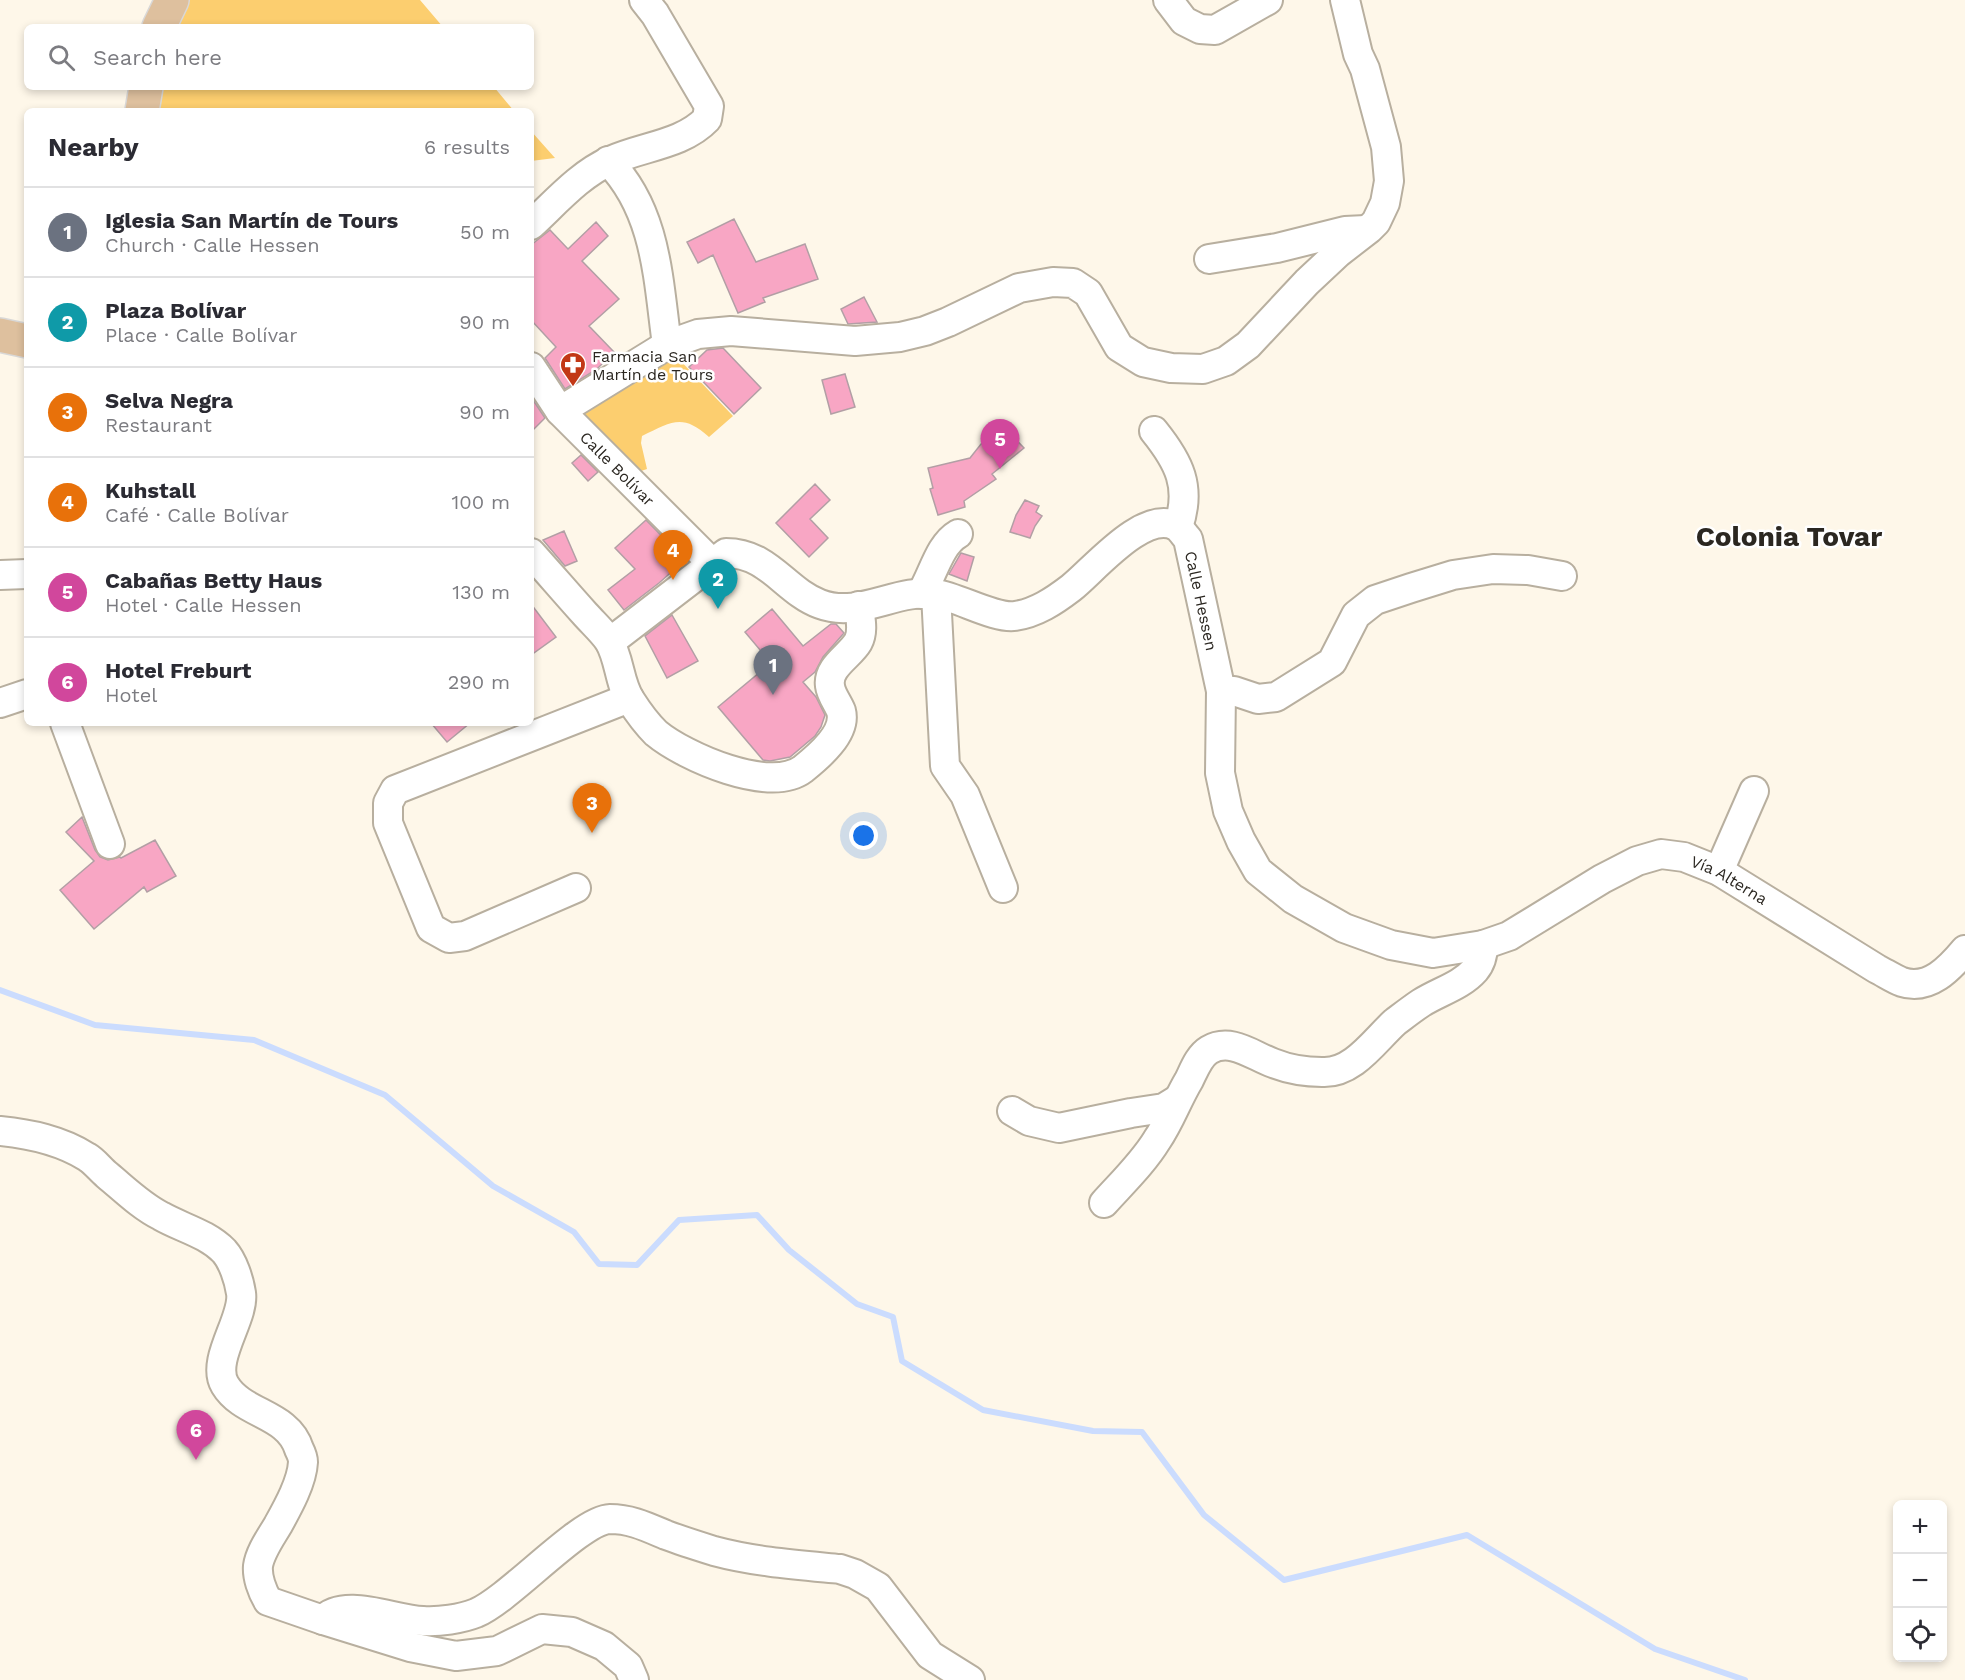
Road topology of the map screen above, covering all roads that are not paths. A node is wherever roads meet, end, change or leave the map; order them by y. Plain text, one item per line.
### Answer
1 (172, 0) edge
2 (644, 0) edge
3 (1168, 0) edge
4 (1268, 0) edge
5 (1345, 0) edge
6 (160, 24) edge
7 (146, 90) edge
8 (142, 108) edge
9 (608, 161) junction
10 (534, 222) edge
11 (1369, 229) junction
12 (1209, 259) dead end
13 (0, 336) edge
14 (24, 340) edge
15 (667, 345) junction
16 (534, 373) edge
17 (560, 411) junction
18 (1154, 431) dead end
19 (1178, 527) junction
20 (958, 534) dead end
21 (534, 556) edge
22 (712, 563) junction
23 (24, 574) edge
24 (0, 575) edge
25 (1562, 576) dead end
26 (929, 594) junction
27 (859, 606) junction
28 (610, 642) junction
29 (1221, 691) junction
30 (24, 695) edge
31 (629, 698) junction
32 (0, 704) edge
33 (66, 726) edge
34 (1754, 791) dead end
35 (110, 844) dead end
36 (1719, 871) junction
37 (576, 888) dead end
38 (1003, 888) dead end
39 (1483, 945) junction
40 (1965, 950) edge
41 (1177, 1100) junction
42 (1012, 1111) dead end
43 (0, 1131) edge
44 (1104, 1203) dead end
45 (323, 1620) junction
46 (634, 1680) edge
47 (970, 1680) edge

1 - 6 main road
2 - 9 street
3 - 4 street
5 - 11 street
7 - 8 main road
9 - 10 street
9 - 15 street
11 - 12 street
11 - 15 street
13 - 14 main road
15 - 17 street
16 - 17 street, Calle Bolívar
17 - 22 street, Calle Bolívar
18 - 19 street
19 - 26 street
19 - 29 street, Calle Hessen
20 - 26 street
21 - 28 street
22 - 27 street
22 - 28 street
23 - 24 street
25 - 29 street
26 - 27 street
26 - 38 street
27 - 31 street
28 - 31 street
29 - 39 street, Calle Hessen
30 - 32 street
31 - 37 street
33 - 35 street
34 - 36 street
36 - 39 street, Vía Alterna
36 - 40 street, Vía Alterna
39 - 41 street
41 - 42 street
41 - 44 street
43 - 45 street
45 - 46 street
45 - 47 street

